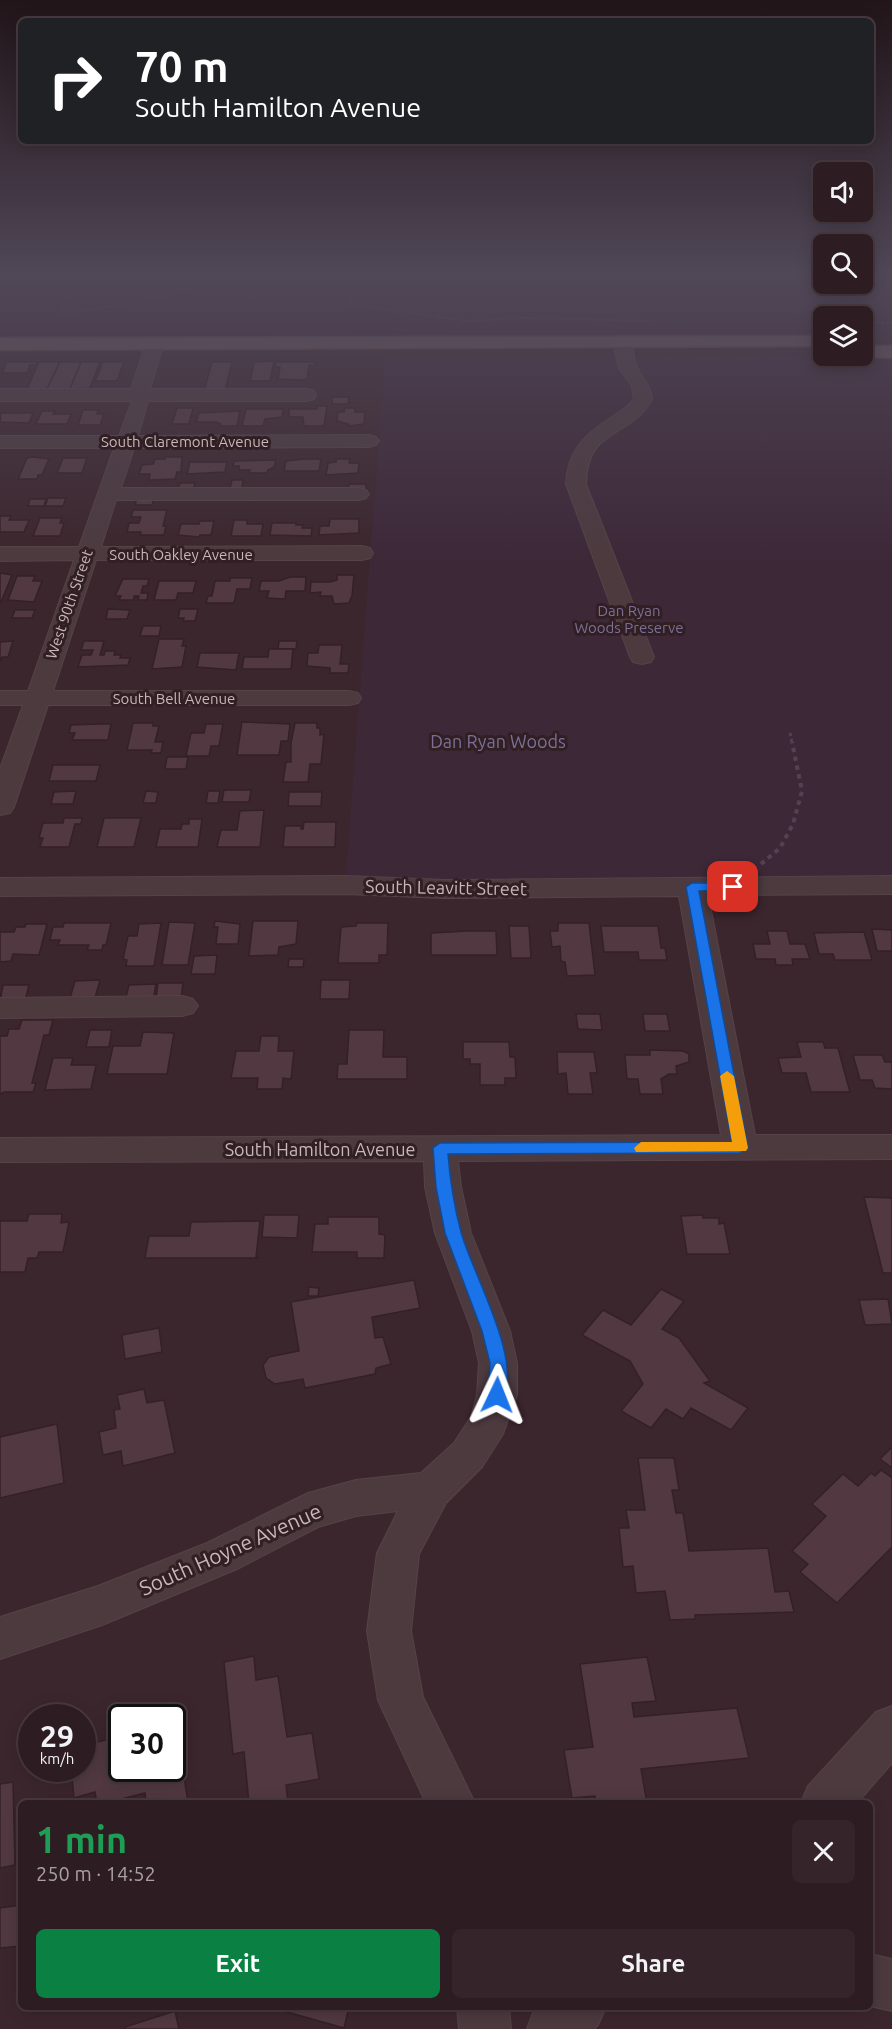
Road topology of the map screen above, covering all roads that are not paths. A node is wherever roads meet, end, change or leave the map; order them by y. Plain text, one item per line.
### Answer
1 (148, 369) edge
2 (628, 369) edge
3 (307, 394) dead end
4 (0, 395) edge
5 (140, 398) junction
6 (126, 441) junction
7 (369, 441) dead end
8 (0, 442) edge
9 (108, 494) junction
10 (359, 494) dead end
11 (362, 553) dead end
12 (0, 554) edge
13 (87, 554) junction
14 (642, 657) dead end
15 (0, 698) edge
16 (36, 698) junction
17 (349, 698) dead end
18 (2, 793) edge
19 (892, 885) edge
20 (0, 887) edge
21 (692, 887) junction
22 (182, 1006) dead end
23 (0, 1008) edge
24 (892, 1147) edge
25 (440, 1148) junction
26 (740, 1148) junction
27 (0, 1150) edge
28 (431, 1490) junction
29 (0, 1638) edge
30 (892, 1728) edge
31 (450, 1800) edge
32 (828, 1800) edge
33 (873, 1981) edge
34 (892, 1985) edge
35 (483, 2010) edge
36 (576, 2010) edge
37 (485, 2029) edge
38 (553, 2029) edge

1 - 5 street, West 90th Street
2 - 14 street
3 - 5 street
4 - 5 street
5 - 6 street, West 90th Street
6 - 7 street, South Claremont Avenue
6 - 8 street, South Claremont Avenue
6 - 9 street, West 90th Street
9 - 10 street
9 - 13 street, West 90th Street
11 - 13 street, South Oakley Avenue
12 - 13 street, South Oakley Avenue
13 - 16 street, West 90th Street
15 - 16 street, South Bell Avenue
16 - 17 street, South Bell Avenue
16 - 18 street, West 90th Street
19 - 21 street, South Leavitt Street
20 - 21 street, South Leavitt Street
21 - 26 street
22 - 23 street
24 - 26 street, South Hamilton Avenue
25 - 26 street, South Hamilton Avenue
25 - 27 street, South Hamilton Avenue
25 - 28 street
28 - 29 street, South Hoyne Avenue
28 - 31 street
30 - 32 street
33 - 34 street
35 - 37 street
36 - 38 street

